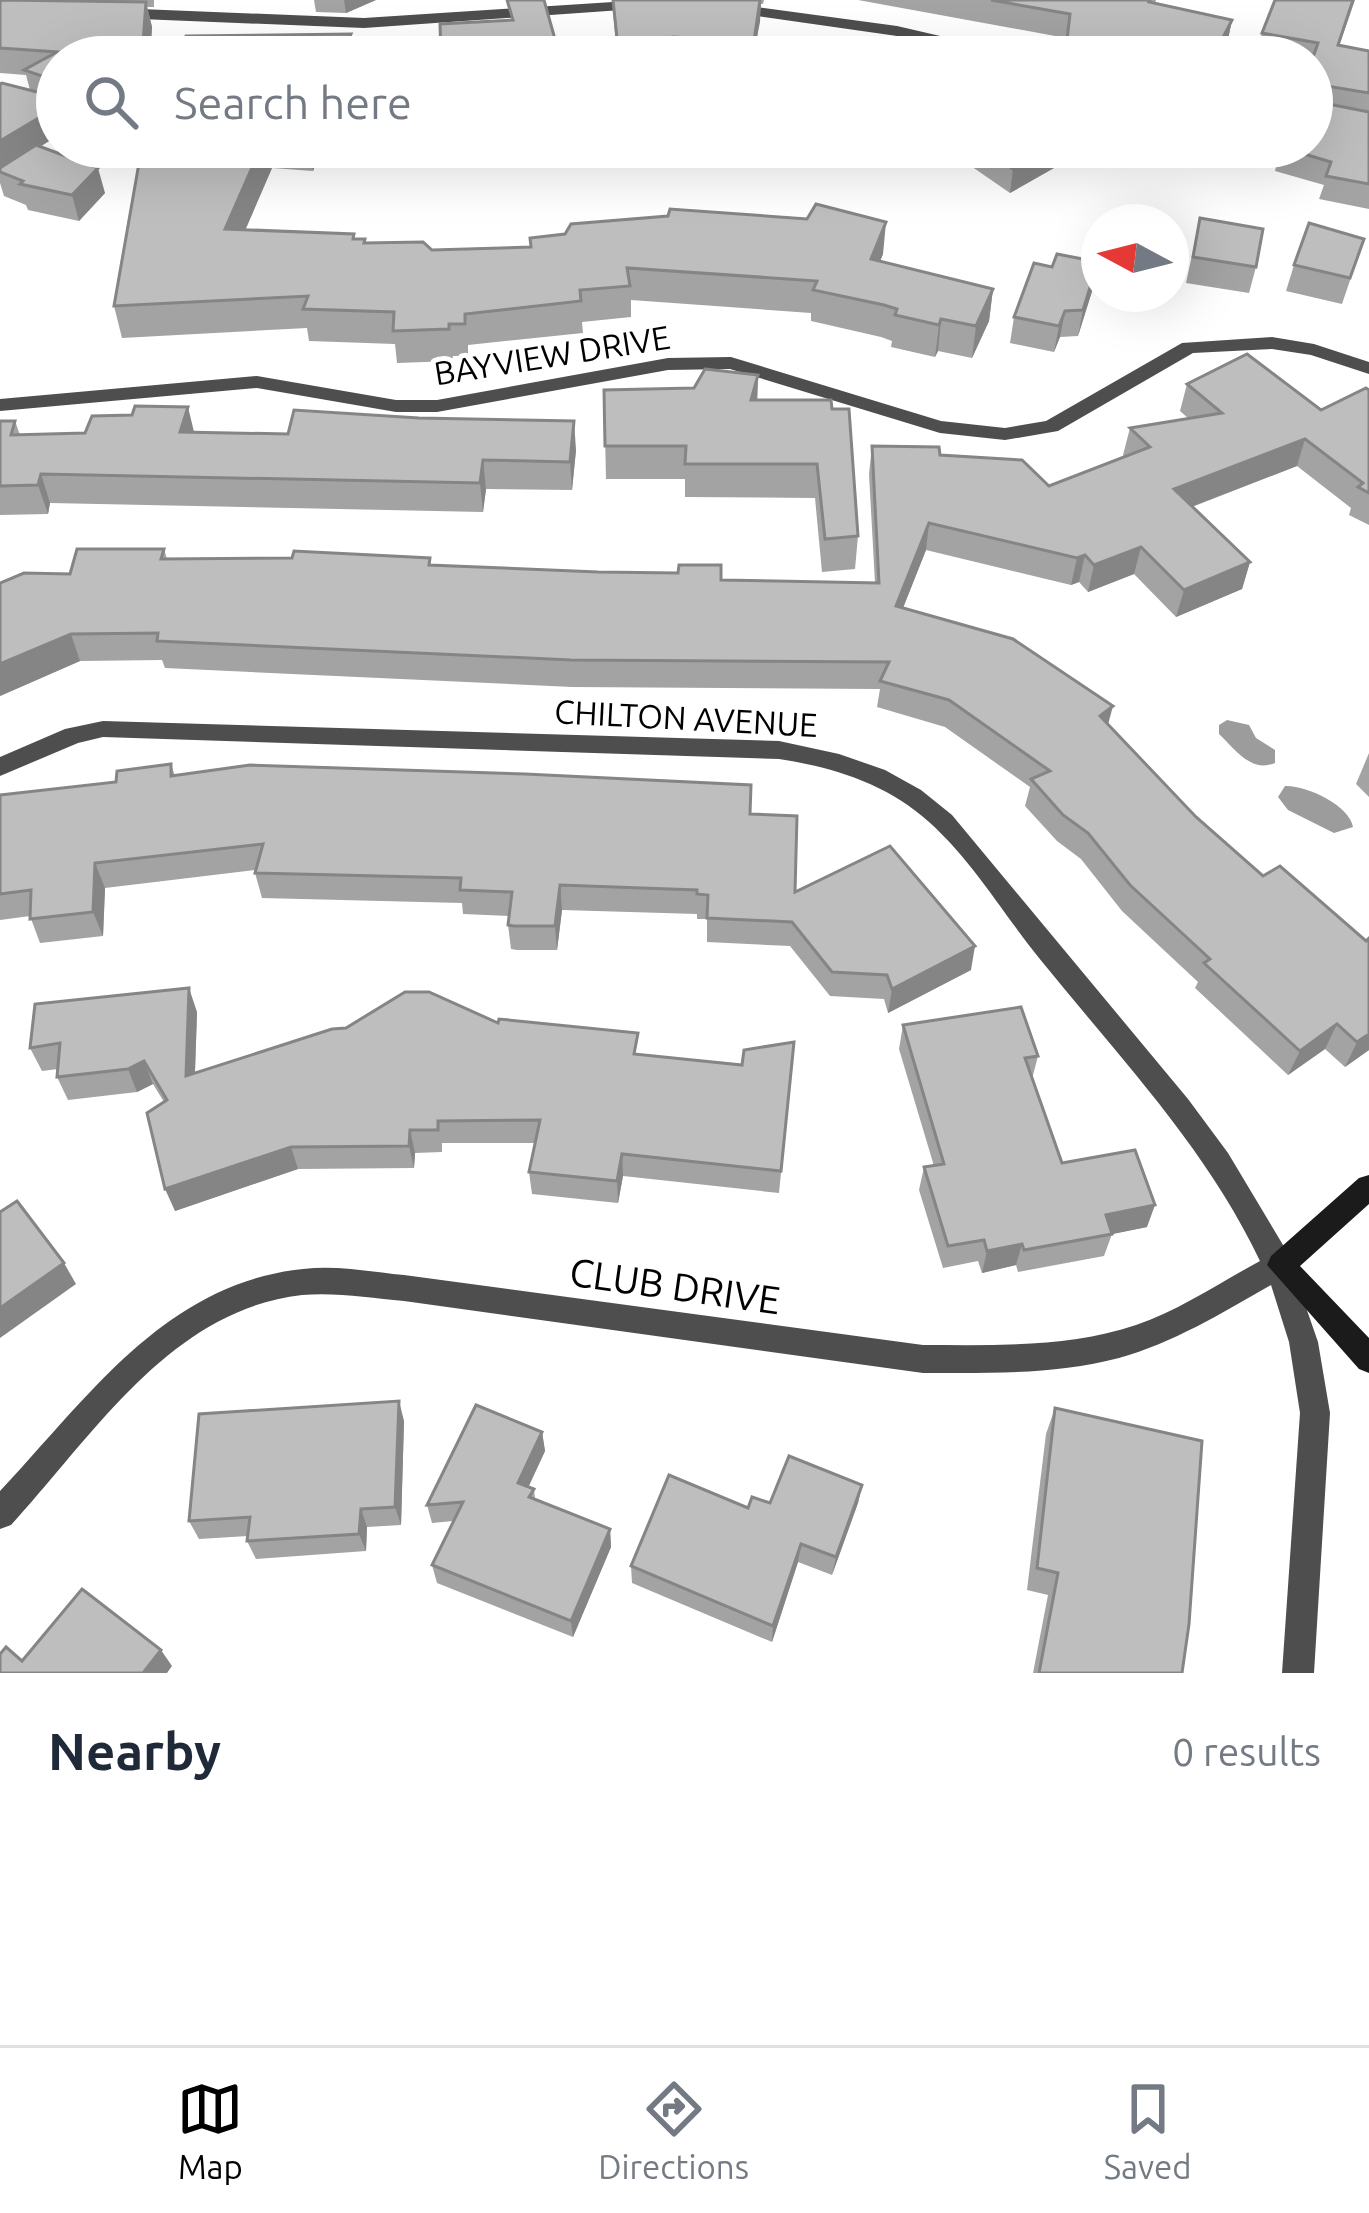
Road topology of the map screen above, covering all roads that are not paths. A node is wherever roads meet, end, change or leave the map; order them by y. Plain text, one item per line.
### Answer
1 (664, 5) edge
2 (710, 6) edge
3 (92, 12) edge
4 (917, 36) edge
5 (1369, 368) edge
6 (0, 405) edge
7 (0, 767) edge
8 (1369, 1186) edge
9 (1280, 1265) junction
10 (1369, 1359) edge
11 (0, 1514) edge
12 (1298, 1673) edge

1 - 3 street
2 - 4 street
5 - 6 street, BAYVIEW DRIVE
7 - 9 street, CHILTON AVENUE
8 - 9 street
9 - 10 street
9 - 11 street, CLUB DRIVE
9 - 12 street, CHILTON AVENUE

